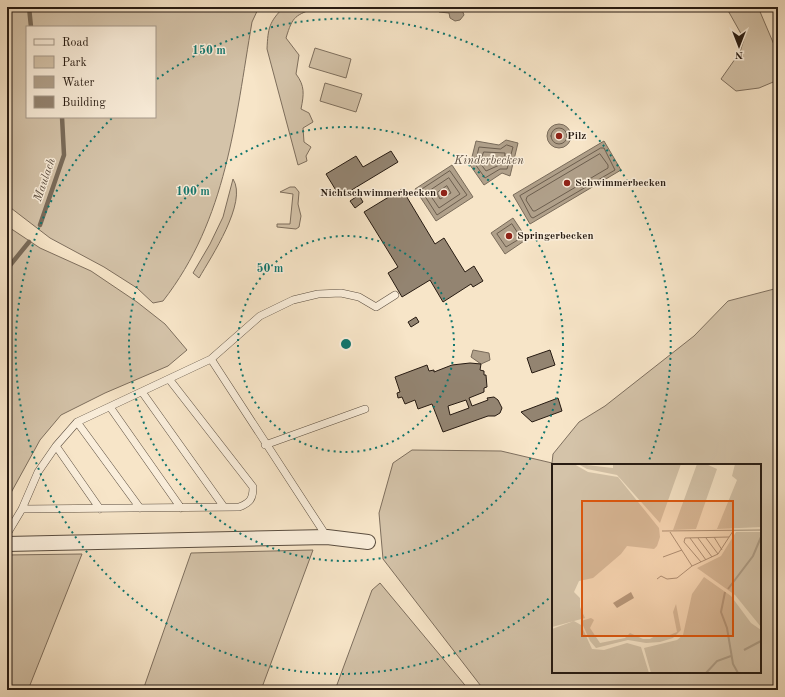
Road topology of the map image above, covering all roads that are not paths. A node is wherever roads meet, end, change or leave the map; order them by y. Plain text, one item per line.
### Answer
1 (395, 295) dead end
2 (211, 359) junction
3 (169, 379) junction
4 (142, 392) junction
5 (110, 407) junction
6 (365, 408) dead end
7 (77, 422) junction
8 (265, 445) junction
9 (56, 446) junction
10 (224, 507) junction
11 (140, 508) junction
12 (181, 508) junction
13 (100, 509) junction
14 (22, 510) junction
15 (7, 534) edge
16 (327, 537) junction
17 (368, 542) dead end
18 (7, 544) edge

1 - 2 lane
2 - 3 lane
2 - 8 lane
3 - 4 lane
3 - 10 lane
4 - 5 lane
4 - 10 lane
5 - 7 lane
5 - 12 lane
6 - 8 lane
7 - 9 lane
7 - 11 lane
8 - 16 lane
9 - 13 lane
9 - 14 lane
10 - 12 lane
11 - 12 lane
11 - 13 lane
13 - 14 lane
14 - 15 lane
16 - 17 street
16 - 18 street

